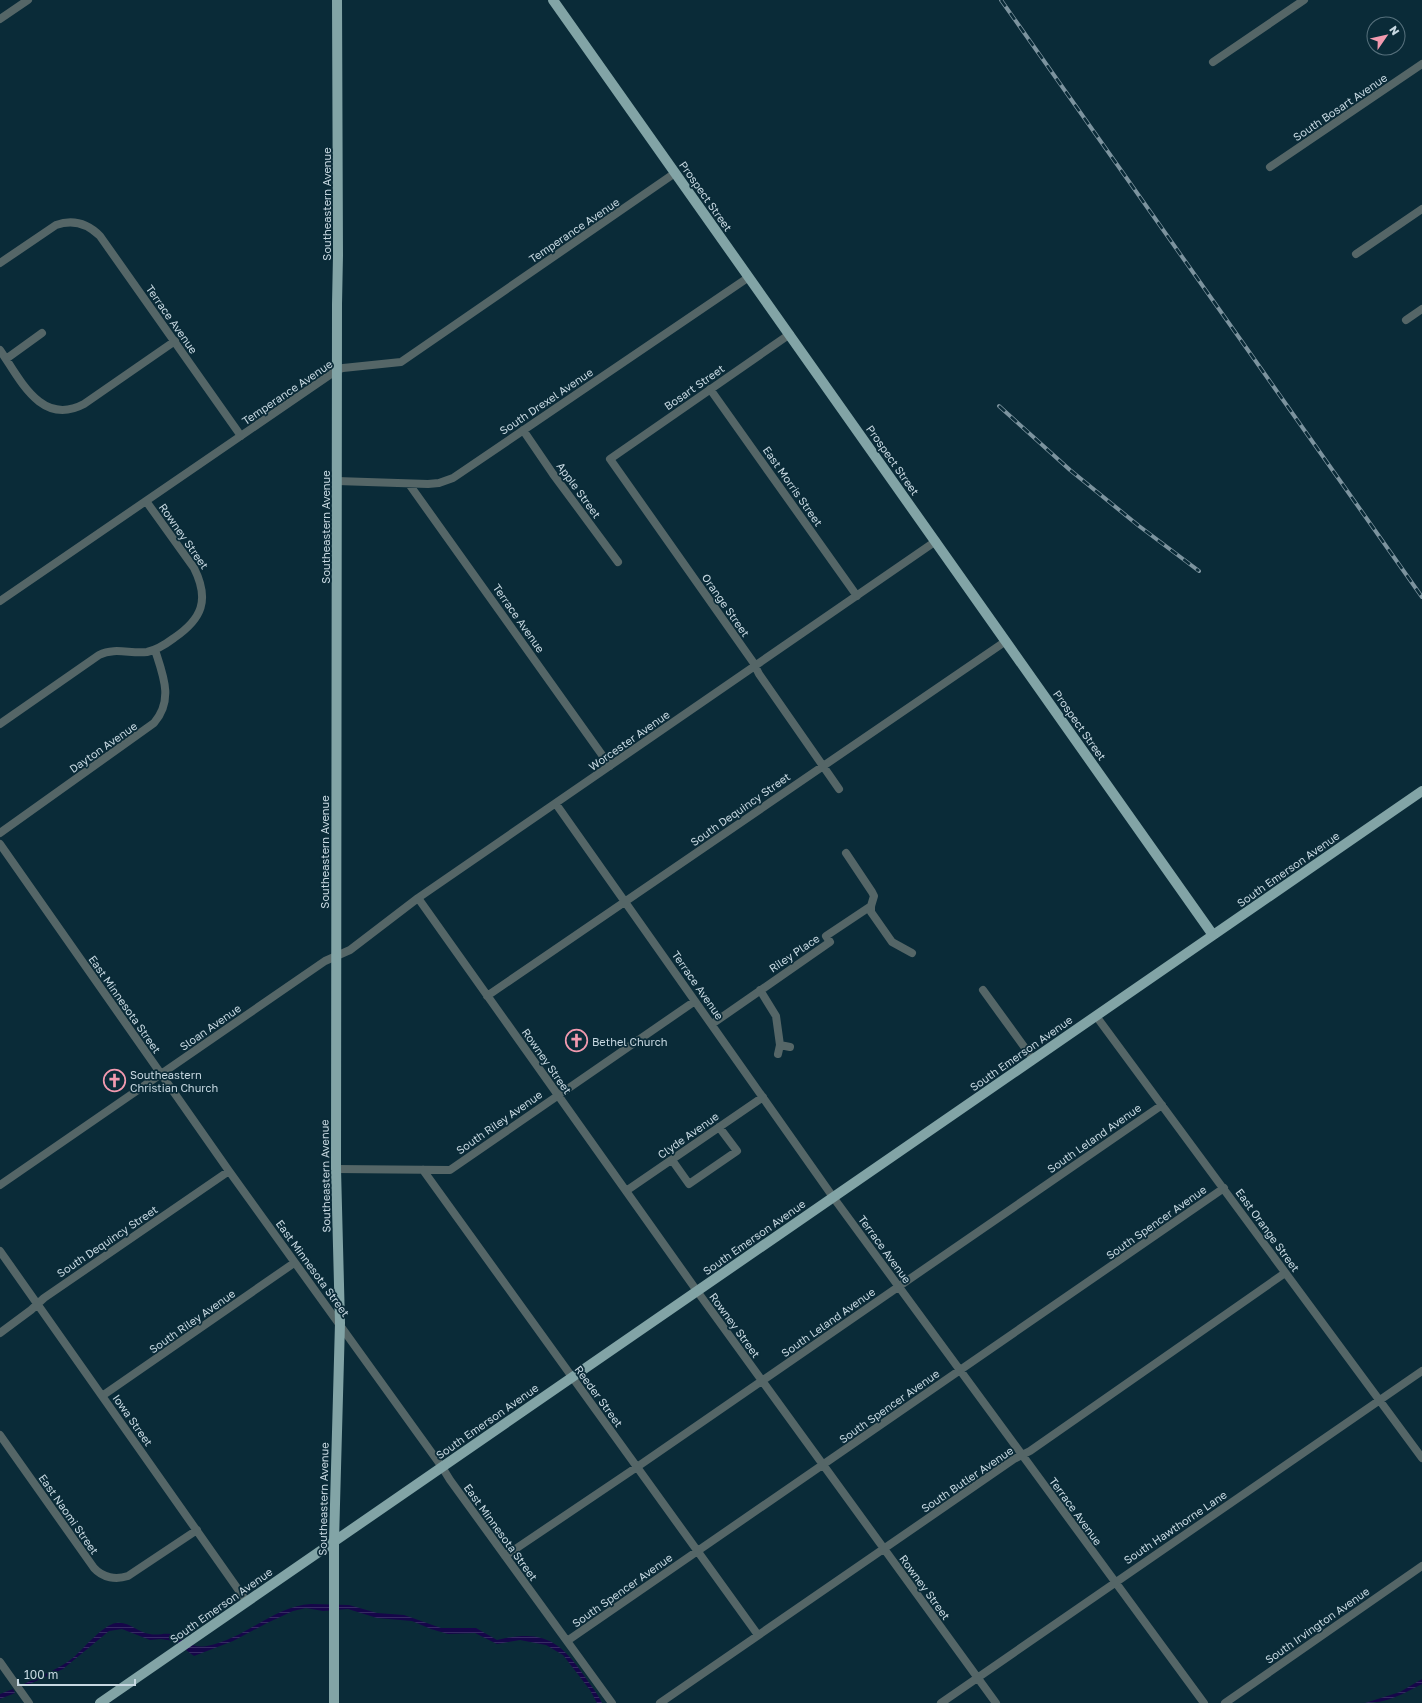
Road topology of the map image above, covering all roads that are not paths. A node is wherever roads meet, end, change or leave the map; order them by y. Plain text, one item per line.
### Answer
1 (28, 0) edge
2 (337, 0) edge
3 (553, 0) edge
4 (1304, 0) edge
5 (1, 16) edge
6 (1212, 62) dead end
7 (1422, 64) edge
8 (1270, 168) dead end
9 (675, 173) junction
10 (1422, 209) edge
11 (1356, 254) dead end
12 (0, 263) edge
13 (749, 277) junction
14 (1422, 309) edge
15 (1406, 320) dead end
16 (42, 333) dead end
17 (790, 334) junction
18 (175, 341) junction
19 (0, 350) edge
20 (6, 359) junction
21 (337, 370) junction
22 (710, 389) junction
23 (523, 430) junction
24 (241, 436) junction
25 (610, 459) joint
26 (337, 481) junction
27 (409, 484) junction
28 (146, 501) junction
29 (936, 541) junction
30 (618, 562) dead end
31 (857, 596) junction
32 (0, 601) edge
33 (1006, 641) junction
34 (155, 650) junction
35 (755, 666) junction
36 (0, 724) edge
37 (823, 765) junction
38 (610, 766) junction
39 (839, 789) dead end
40 (1422, 791) edge
41 (556, 804) junction
42 (0, 833) edge
43 (0, 844) edge
44 (846, 853) dead end
45 (418, 898) junction
46 (625, 902) junction
47 (871, 906) junction
48 (1214, 935) junction
49 (912, 953) dead end
50 (336, 956) junction
51 (760, 990) junction
52 (983, 990) dead end
53 (487, 996) junction
54 (695, 1001) junction
55 (1096, 1016) junction
56 (712, 1024) junction
57 (780, 1045) junction
58 (790, 1047) dead end
59 (778, 1054) dead end
60 (1033, 1059) junction
61 (161, 1074) junction
62 (557, 1095) junction
63 (763, 1097) junction
64 (1162, 1105) junction
65 (719, 1127) junction
66 (672, 1160) junction
67 (336, 1169) junction
68 (423, 1170) junction
69 (229, 1171) junction
70 (0, 1185) edge
71 (1224, 1188) junction
72 (626, 1191) junction
73 (833, 1197) junction
74 (0, 1251) edge
75 (294, 1263) junction
76 (1285, 1273) junction
77 (899, 1286) junction
78 (697, 1291) junction
79 (38, 1304) junction
80 (340, 1323) junction
81 (0, 1333) edge
82 (960, 1370) junction
83 (1422, 1371) edge
84 (572, 1378) junction
85 (762, 1381) junction
86 (102, 1396) junction
87 (1379, 1400) junction
88 (0, 1435) edge
89 (1022, 1455) junction
90 (1422, 1458) edge
91 (823, 1465) junction
92 (442, 1467) junction
93 (637, 1467) junction
94 (197, 1530) junction
95 (334, 1541) junction
96 (884, 1549) junction
97 (698, 1551) junction
98 (505, 1556) junction
99 (1422, 1566) edge
100 (1114, 1582) junction
101 (247, 1602) junction
102 (758, 1635) junction
103 (567, 1641) junction
104 (0, 1662) edge
105 (978, 1678) junction
106 (29, 1703) edge
107 (100, 1703) edge
108 (334, 1703) edge
109 (612, 1703) edge
110 (660, 1703) edge
111 (941, 1703) edge
112 (996, 1703) edge
113 (1204, 1703) edge
114 (1225, 1703) edge

1 - 5 street
2 - 21 main road, Southeastern Avenue
3 - 9 main road, Prospect Street
4 - 6 street
7 - 8 street, South Bosart Avenue
9 - 13 main road, Prospect Street
9 - 21 street, Temperance Avenue
10 - 11 street
12 - 18 street, Terrace Avenue
13 - 17 main road, Prospect Street
13 - 23 street, South Drexel Avenue
14 - 15 street
16 - 20 street
17 - 22 street, Bosart Street
17 - 29 main road, Prospect Street
18 - 20 street
18 - 24 street, Terrace Avenue
19 - 20 street
21 - 24 street, Temperance Avenue
21 - 26 main road, Southeastern Avenue
22 - 25 street, Bosart Street
22 - 31 street, East Morris Street
23 - 27 street, South Drexel Avenue
23 - 30 street, Apple Street
24 - 28 street, Temperance Avenue
25 - 35 street, Orange Street
26 - 27 street, South Drexel Avenue
26 - 50 main road, Southeastern Avenue
27 - 38 street, Terrace Avenue
28 - 32 street, Temperance Avenue
28 - 34 street, Rowney Street
29 - 31 street, Worcester Avenue
29 - 33 main road, Prospect Street
31 - 35 street, Worcester Avenue
33 - 37 street, South Dequincy Street
33 - 48 main road, Prospect Street
34 - 36 street
34 - 42 street, Dayton Avenue
35 - 37 street, Orange Street
35 - 38 street, Worcester Avenue
37 - 39 street, Orange Street
37 - 46 street, South Dequincy Street
38 - 41 street, Worcester Avenue
40 - 48 main road, South Emerson Avenue
41 - 45 street, Worcester Avenue
41 - 46 street, Terrace Avenue
43 - 61 street, East Minnesota Street
44 - 47 street
45 - 50 street, Worcester Avenue
45 - 53 street, Rowney Street
46 - 53 street, South Dequincy Street
46 - 54 street, Terrace Avenue
47 - 49 street
47 - 51 street, Riley Place
48 - 55 main road, South Emerson Avenue
50 - 61 street, Sloan Avenue
50 - 67 main road, Southeastern Avenue
51 - 56 street, Riley Place
51 - 57 street
52 - 60 street
53 - 62 street, Rowney Street
54 - 56 street, Terrace Avenue
54 - 62 street, South Riley Avenue
55 - 60 main road, South Emerson Avenue
55 - 64 street, East Orange Street
56 - 63 street, Terrace Avenue
57 - 58 street
57 - 59 street
60 - 73 main road, South Emerson Avenue
61 - 69 street, East Minnesota Street
61 - 70 street, Sloan Avenue
62 - 68 street, South Riley Avenue
62 - 72 street, Rowney Street
63 - 65 street, Clyde Avenue
63 - 73 street, Terrace Avenue
64 - 71 street, East Orange Street
64 - 77 street, South Leland Avenue
65 - 66 street, Clyde Avenue
65 - 66 street
66 - 72 street, Clyde Avenue
67 - 68 street, South Riley Avenue
67 - 80 main road, Southeastern Avenue
68 - 84 street, Reeder Street
69 - 75 street, East Minnesota Street
69 - 79 street, South Dequincy Street
71 - 76 street, East Orange Street
71 - 82 street, South Spencer Avenue
72 - 78 street, Rowney Street
73 - 77 street, Terrace Avenue
73 - 78 main road, South Emerson Avenue
74 - 79 street, Iowa Street
75 - 80 street, East Minnesota Street
75 - 86 street, South Riley Avenue
76 - 87 street, East Orange Street
76 - 89 street, South Butler Avenue
77 - 82 street, Terrace Avenue
77 - 85 street, South Leland Avenue
78 - 84 main road, South Emerson Avenue
78 - 85 street, Rowney Street
79 - 81 street, South Dequincy Street
79 - 86 street, Iowa Street
80 - 92 street, East Minnesota Street
80 - 95 main road, Southeastern Avenue
82 - 89 street, Terrace Avenue
82 - 91 street, South Spencer Avenue
83 - 87 street, South Hawthorne Lane
84 - 92 main road, South Emerson Avenue
84 - 93 street, Reeder Street
85 - 91 street, Rowney Street
85 - 93 street, South Leland Avenue
86 - 94 street, Iowa Street
87 - 90 street, East Orange Street
87 - 100 street, South Hawthorne Lane
88 - 94 street, East Naomi Street
89 - 96 street, South Butler Avenue
89 - 100 street, Terrace Avenue
91 - 96 street, Rowney Street
91 - 97 street, South Spencer Avenue
92 - 95 main road, South Emerson Avenue
92 - 98 street, East Minnesota Street
93 - 97 street, Reeder Street
93 - 98 street, South Leland Avenue
94 - 101 street, Iowa Street
95 - 101 main road, South Emerson Avenue
95 - 108 main road, Southeastern Avenue
96 - 102 street, South Butler Avenue
96 - 105 street, Rowney Street
97 - 102 street, Reeder Street
97 - 103 street, South Spencer Avenue
98 - 103 street, East Minnesota Street
99 - 114 street, South Irvington Avenue
100 - 105 street, South Hawthorne Lane
100 - 113 street, Terrace Avenue
101 - 107 main road, South Emerson Avenue
102 - 110 street, South Butler Avenue
103 - 109 street, East Minnesota Street
104 - 106 street
105 - 111 street, South Hawthorne Lane
105 - 112 street, Rowney Street

